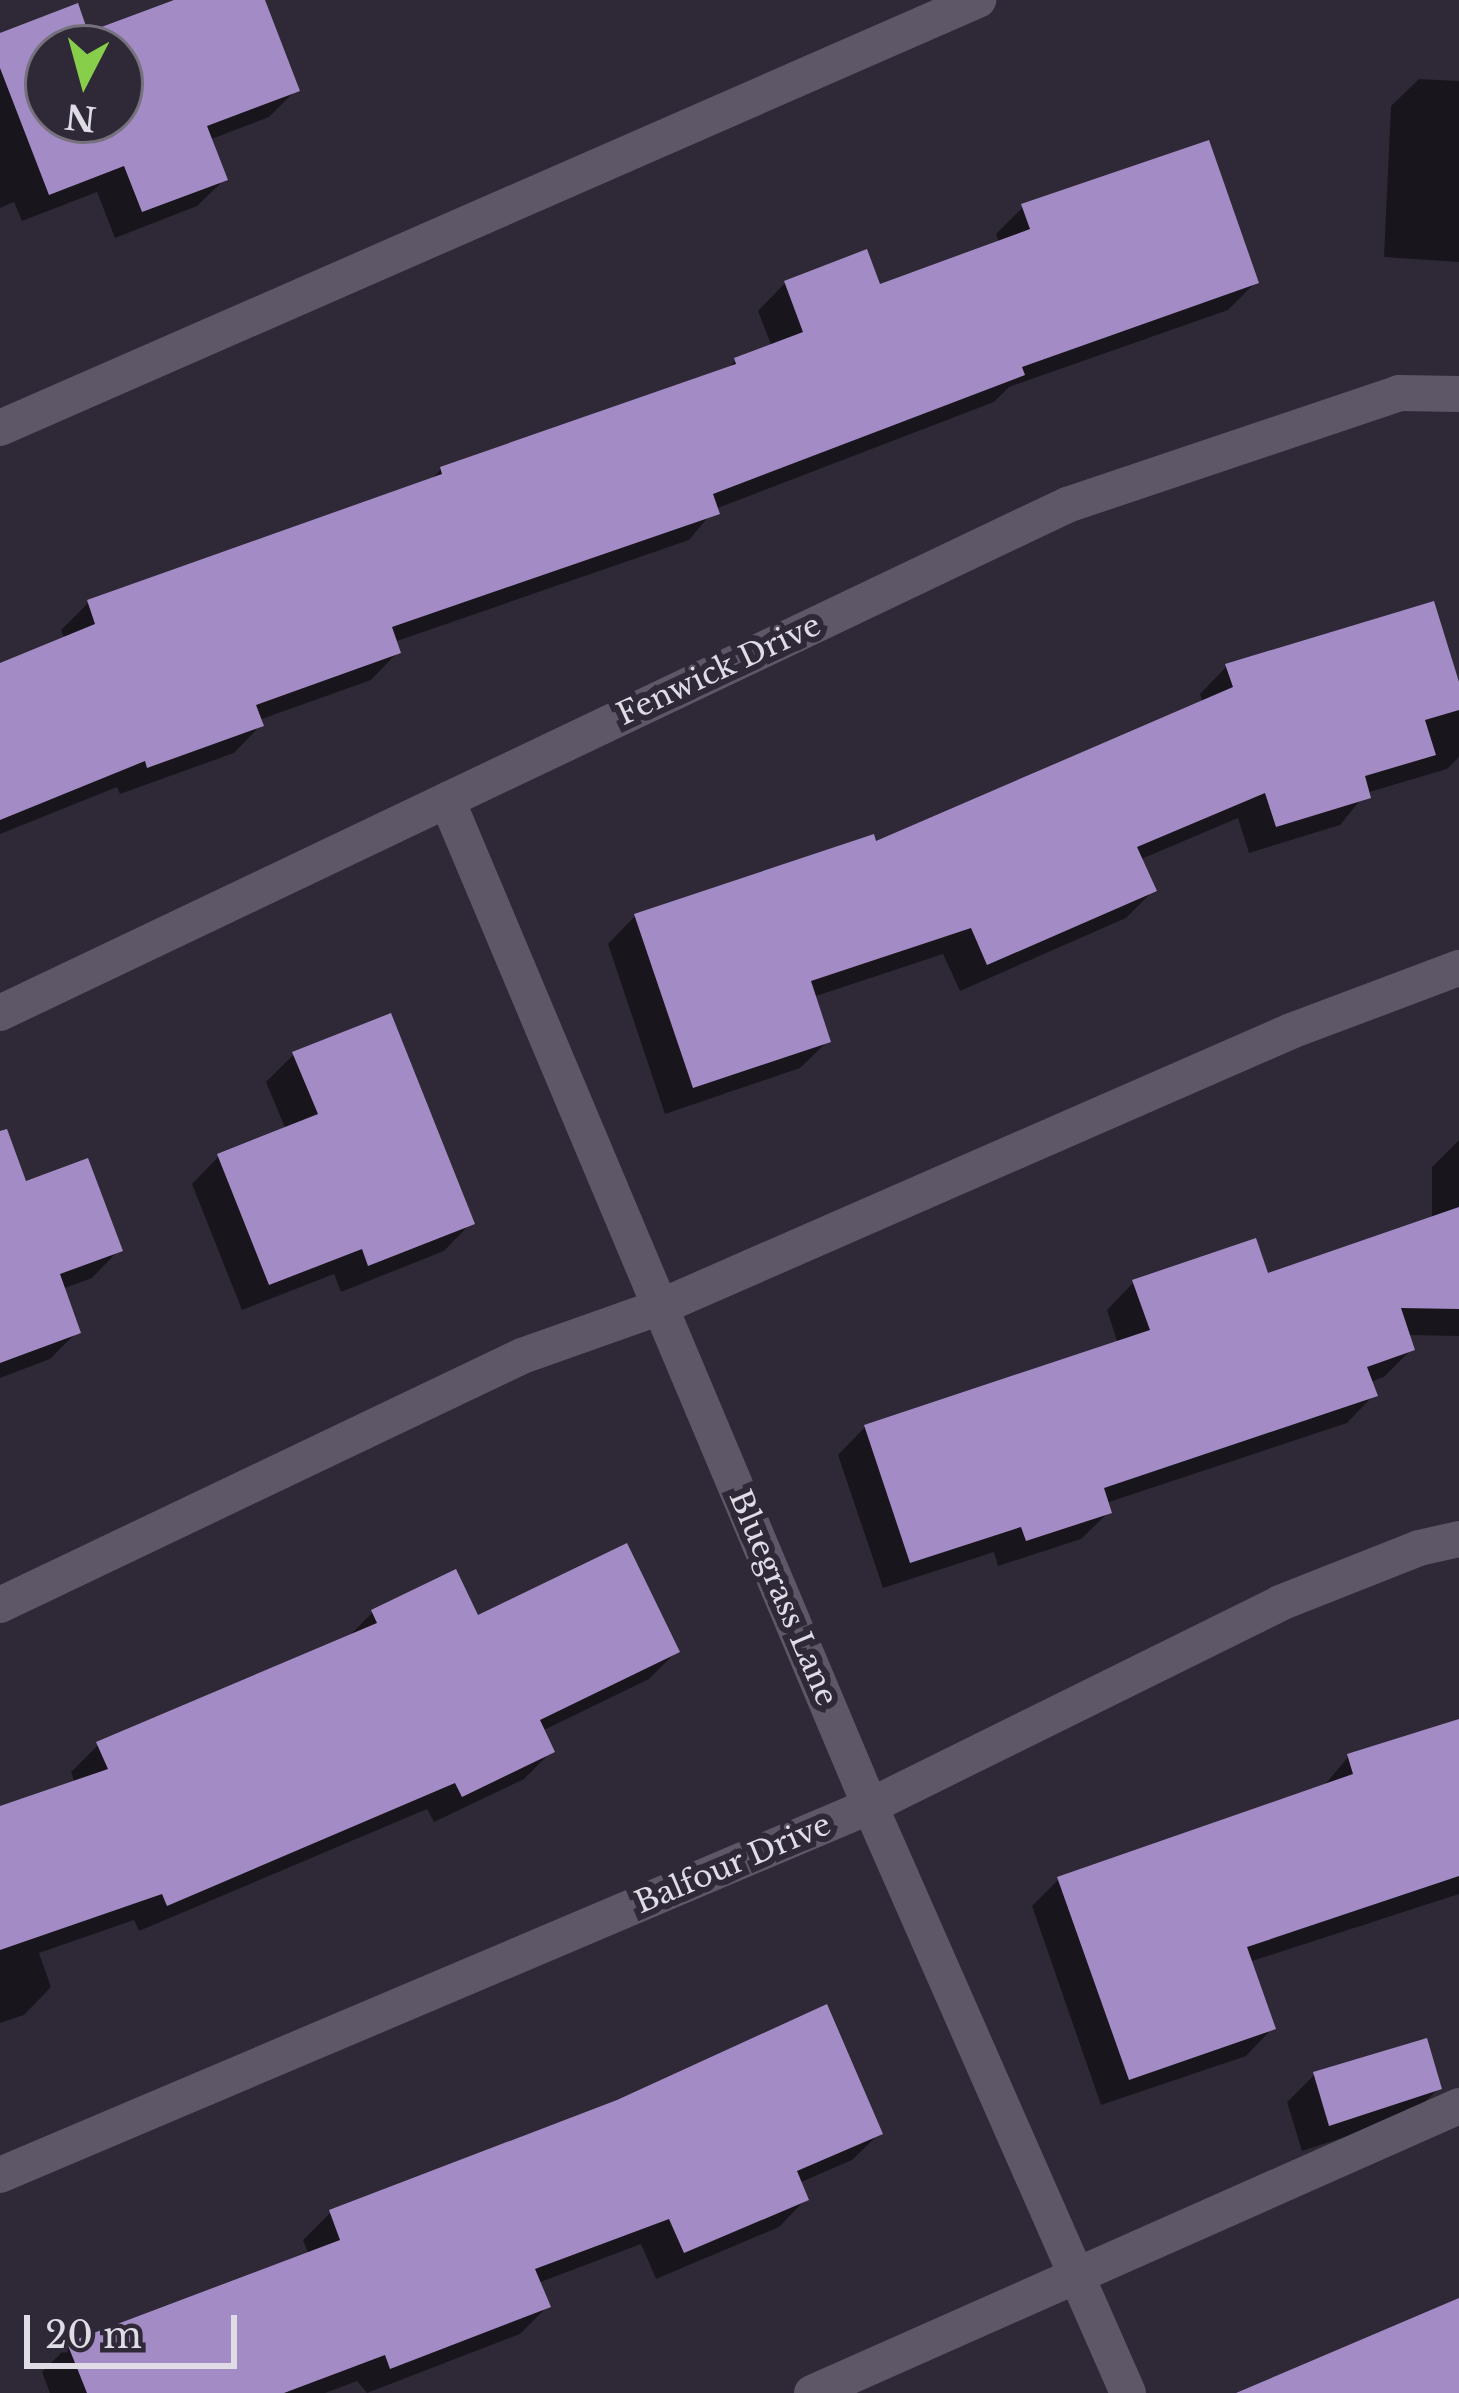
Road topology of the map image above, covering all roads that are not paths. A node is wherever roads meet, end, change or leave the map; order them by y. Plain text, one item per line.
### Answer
1 (977, 0) edge
2 (1459, 394) edge
3 (0, 428) edge
4 (446, 800) junction
5 (1459, 968) edge
6 (0, 1013) edge
7 (660, 1306) junction
8 (1459, 1539) edge
9 (0, 1605) edge
10 (870, 1805) junction
11 (1459, 2106) edge
12 (0, 2175) edge
13 (1076, 2274) junction
14 (812, 2393) edge
15 (1128, 2393) edge

1 - 3 street
2 - 4 street, Fenwick Drive
4 - 6 street, Fenwick Drive
4 - 7 street, Bluegrass Lane
5 - 7 street
7 - 9 street
7 - 10 street, Bluegrass Lane
8 - 10 street, Balfour Drive
10 - 12 street, Balfour Drive
10 - 13 street, Bluegrass Lane
11 - 13 street
13 - 14 street
13 - 15 street, Bluegrass Lane

